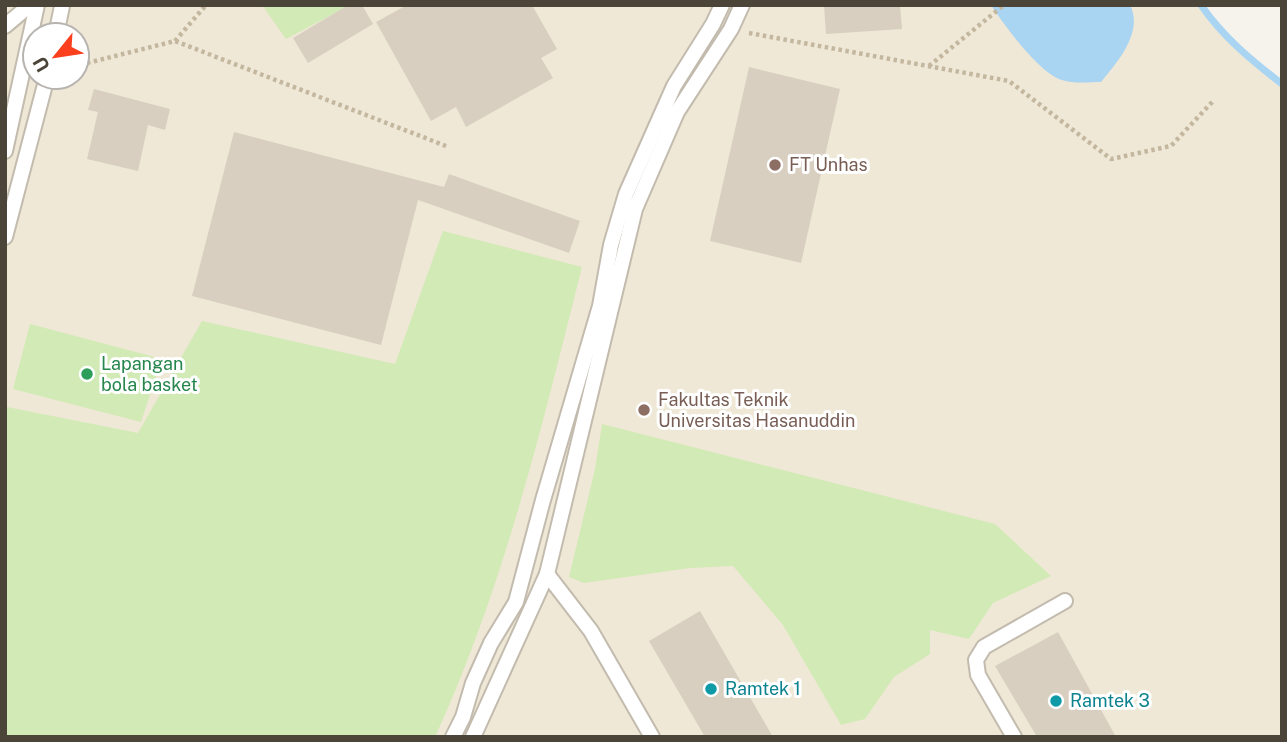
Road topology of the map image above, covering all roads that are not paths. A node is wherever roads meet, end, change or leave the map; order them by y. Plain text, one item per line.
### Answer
1 (30, 5) edge
2 (37, 5) edge
3 (68, 5) edge
4 (722, 5) edge
5 (742, 5) edge
6 (60, 6) edge
7 (5, 26) edge
8 (43, 91) edge
9 (5, 151) edge
10 (5, 237) edge
11 (547, 574) junction
12 (1065, 601) dead end
13 (453, 737) edge
14 (474, 737) edge
15 (652, 737) edge
16 (1014, 737) edge

1 - 7 lane
2 - 9 lane
3 - 6 lane
4 - 13 lane
5 - 11 lane
8 - 10 lane
11 - 14 lane
11 - 15 lane
12 - 16 lane

